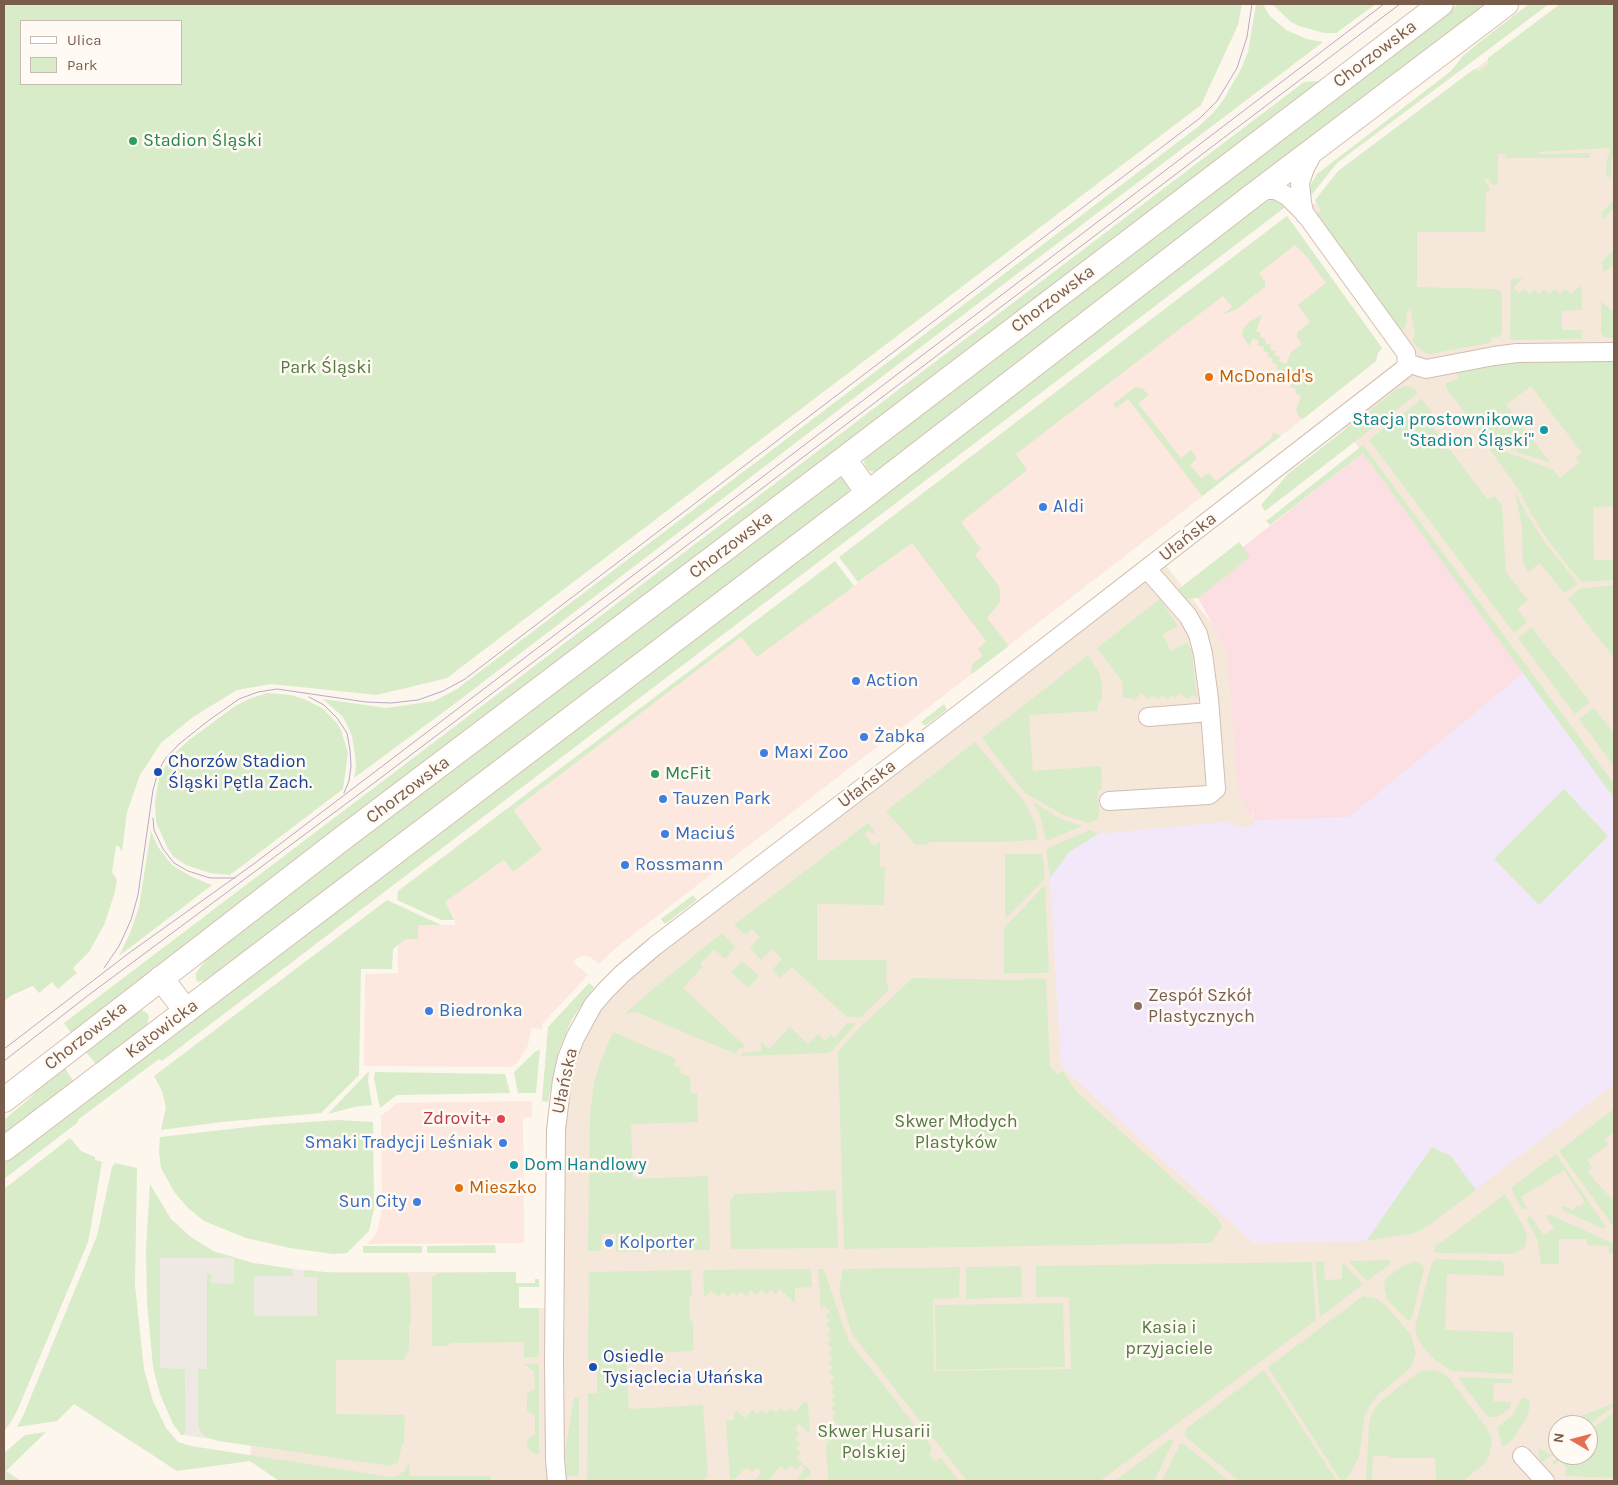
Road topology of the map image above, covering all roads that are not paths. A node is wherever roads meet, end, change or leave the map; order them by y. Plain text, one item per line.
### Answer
1 (1441, 4) edge
2 (1506, 4) edge
3 (1316, 146) junction
4 (1256, 193) junction
5 (1305, 215) junction
6 (1614, 352) edge
7 (1407, 363) junction
8 (844, 459) junction
9 (868, 493) junction
10 (1147, 569) junction
11 (1210, 712) junction
12 (1148, 717) dead end
13 (1109, 801) dead end
14 (161, 978) junction
15 (186, 1011) junction
16 (12, 1093) edge
17 (4, 1150) edge
18 (1522, 1456) dead end
19 (557, 1481) edge
20 (1545, 1481) edge

1 - 8 main road, Chorzowska
2 - 3 main road
3 - 4 main road
3 - 5 street
4 - 5 street
4 - 9 main road
5 - 7 street
6 - 7 street
7 - 10 street, Ułańska
8 - 9 main road
8 - 14 main road, Chorzowska
9 - 15 main road, Katowicka
10 - 11 street
10 - 19 street, Ułańska
11 - 12 street
11 - 13 street
14 - 15 main road
14 - 16 main road, Chorzowska
15 - 17 main road, Katowicka
18 - 20 street

